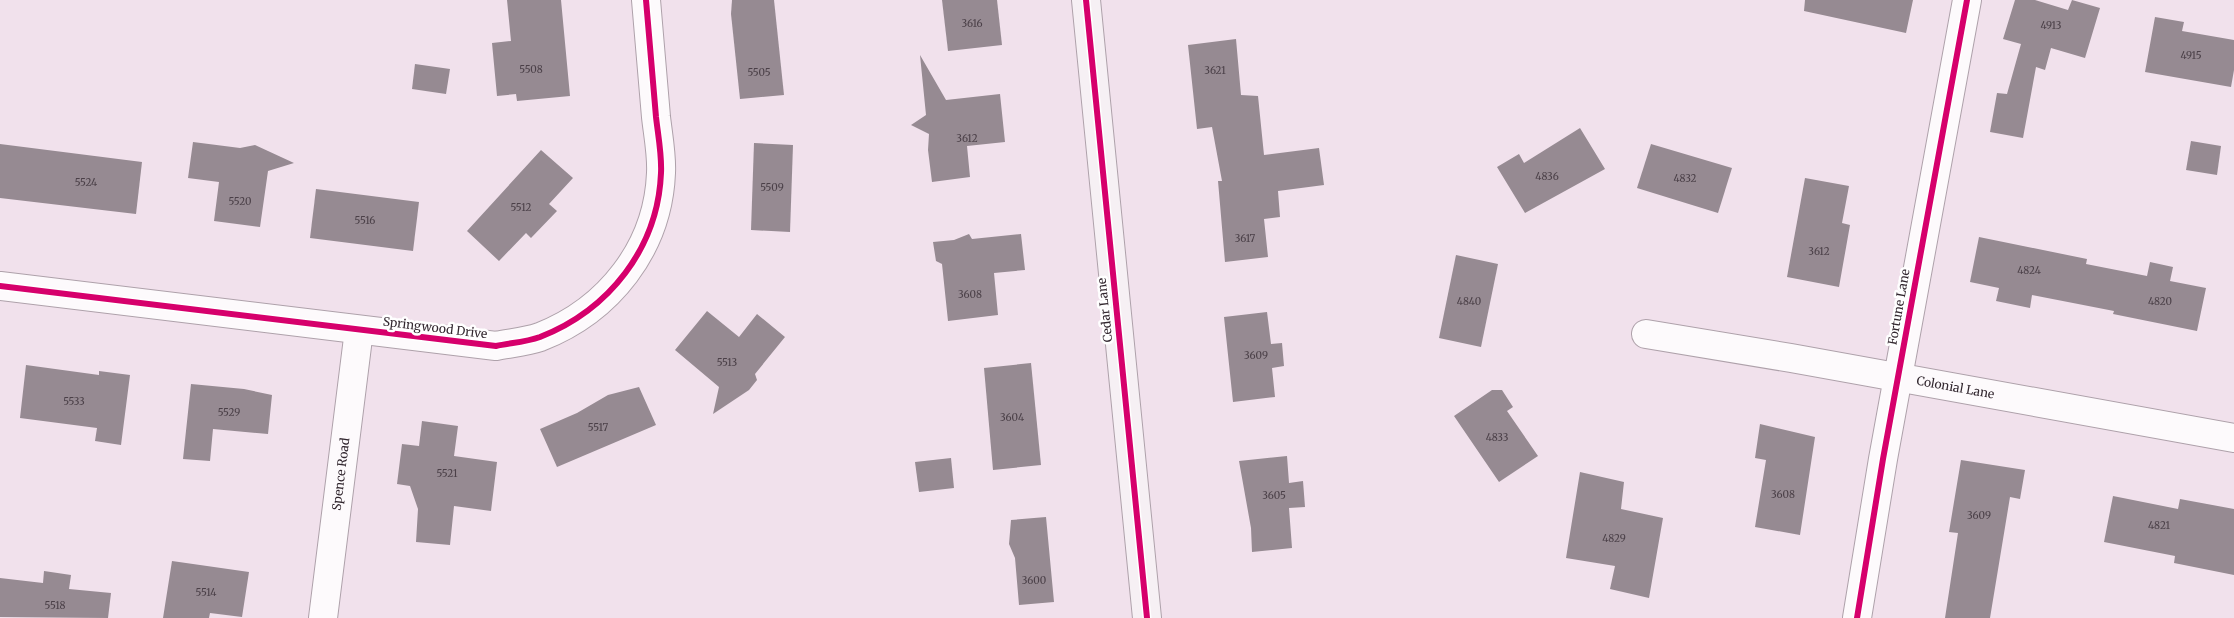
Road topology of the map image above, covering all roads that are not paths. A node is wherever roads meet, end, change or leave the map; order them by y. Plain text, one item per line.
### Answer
1 (646, 0) edge
2 (1086, 0) edge
3 (1967, 0) edge
4 (0, 286) edge
5 (359, 330) junction
6 (1646, 334) dead end
7 (1898, 377) junction
8 (2234, 438) edge
9 (323, 618) edge
10 (1147, 618) edge
11 (1858, 618) edge

1 - 5 street, Springwood Drive
2 - 10 main road, Cedar Lane
3 - 7 street, Fortune Lane
4 - 5 street, Springwood Drive
5 - 9 street, Spence Road
6 - 7 street, Colonial Lane
7 - 8 street, Colonial Lane
7 - 11 street, Fortune Lane

